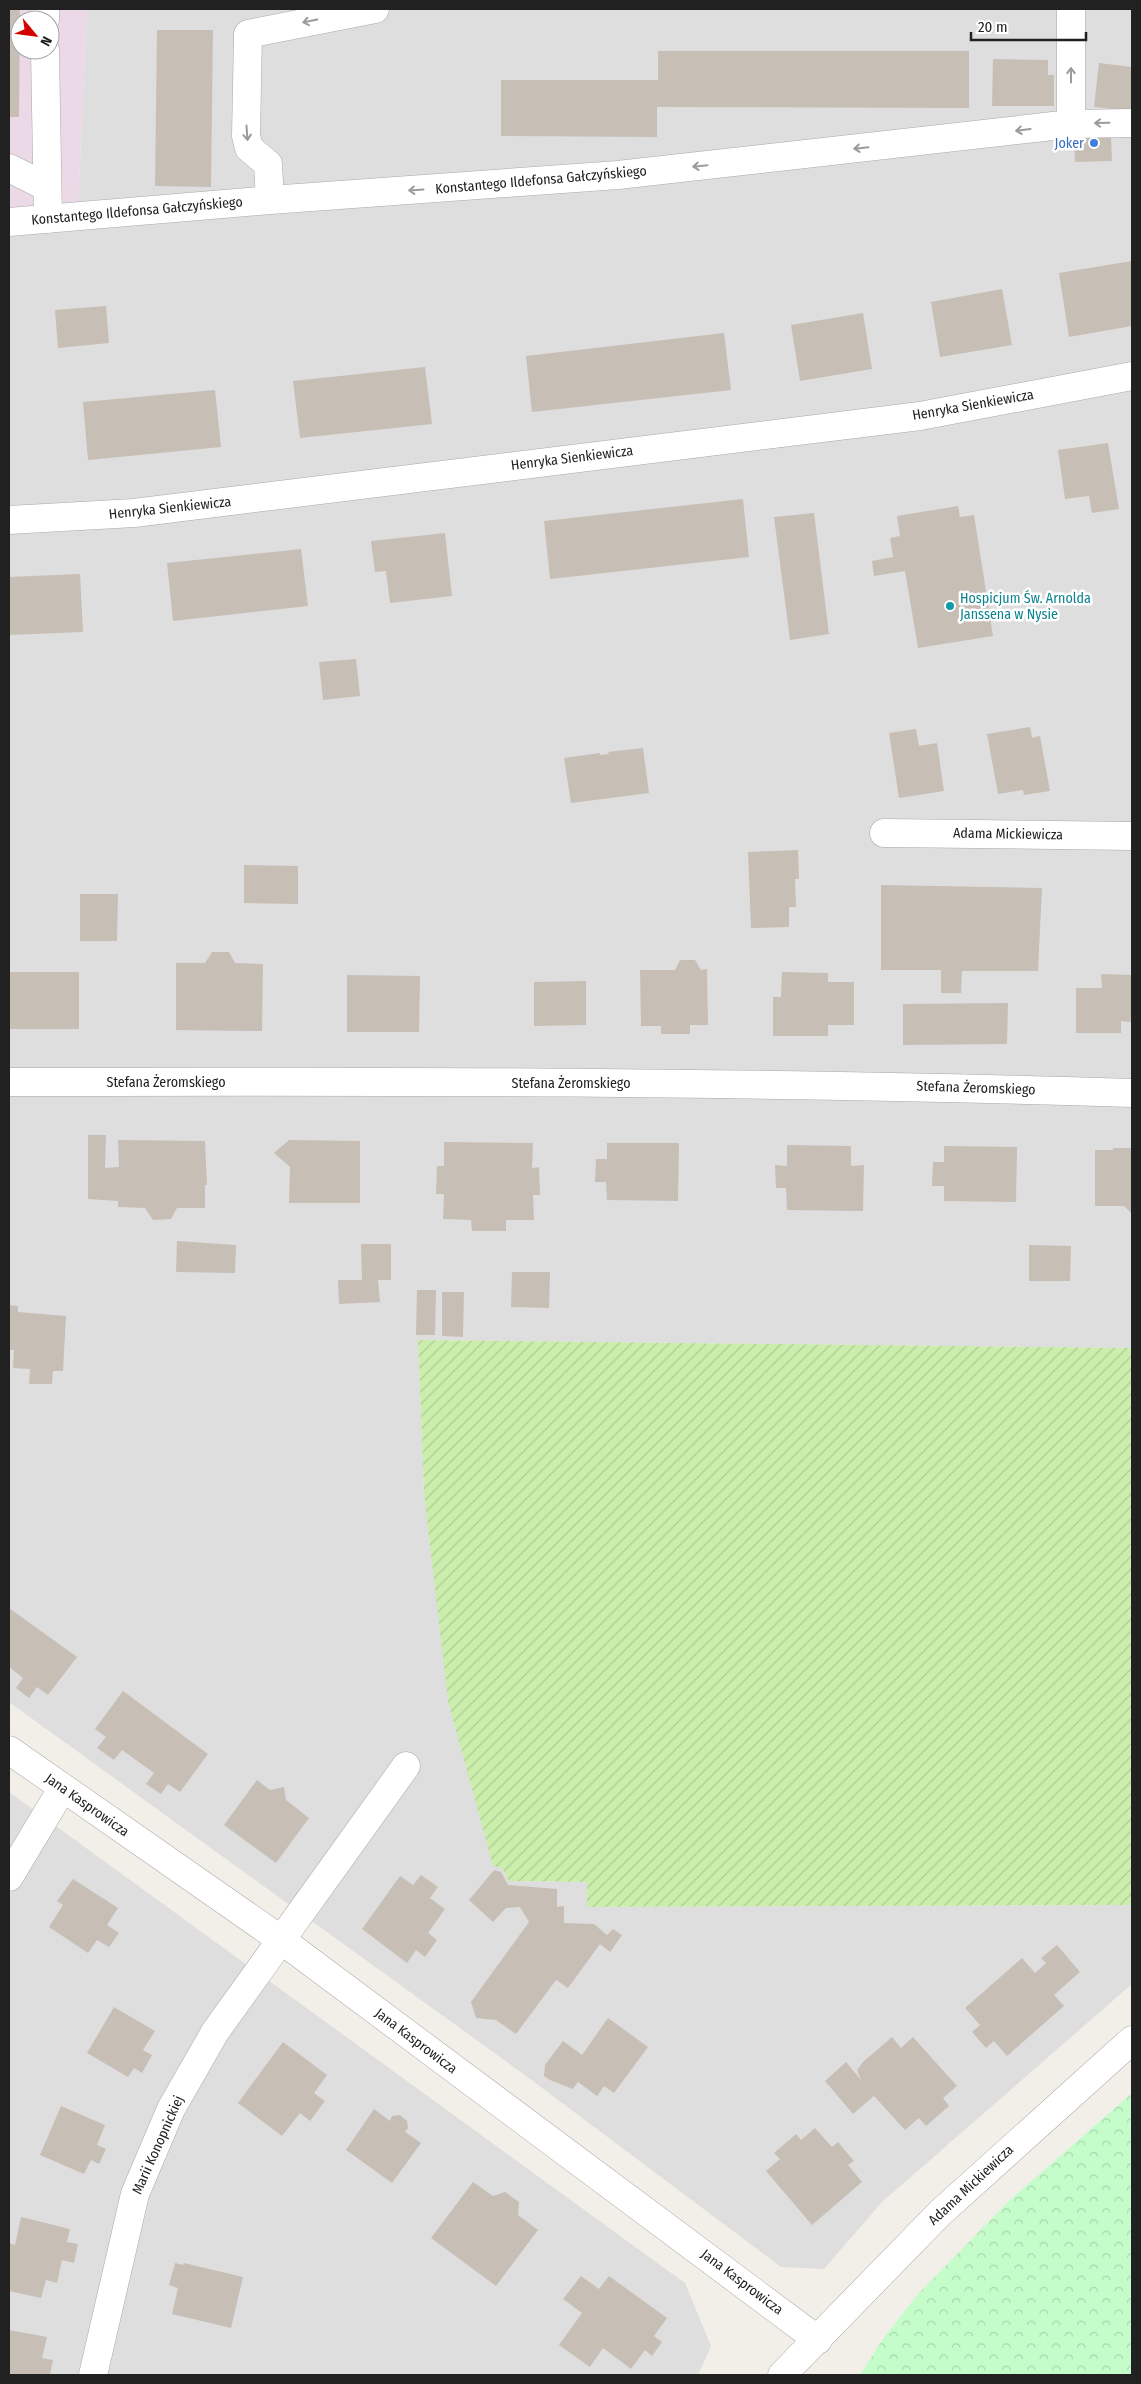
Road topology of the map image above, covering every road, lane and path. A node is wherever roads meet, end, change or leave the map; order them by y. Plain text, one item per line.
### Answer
1 (375, 9) edge
2 (1071, 9) edge
3 (45, 60) edge
4 (1132, 123) edge
5 (1071, 124) junction
6 (9, 168) edge
7 (47, 187) junction
8 (270, 200) junction
9 (48, 219) junction
10 (9, 222) edge
11 (1132, 376) edge
12 (9, 520) edge
13 (884, 833) dead end
14 (1132, 836) edge
15 (9, 1082) edge
16 (1132, 1093) edge
17 (9, 1750) edge
18 (406, 1766) dead end
19 (62, 1788) junction
20 (9, 1877) edge
21 (280, 1939) junction
22 (1132, 2040) edge
23 (818, 2340) junction
24 (93, 2375) edge
25 (782, 2375) edge
26 (805, 2375) edge

1 -> 8 street
5 -> 2 street
3 - 7 street
4 -> 5 street, Konstantego Ildefonsa Gałczyńskiego
5 -> 8 street, Konstantego Ildefonsa Gałczyńskiego
6 - 7 street
7 - 9 street
8 - 9 street, Konstantego Ildefonsa Gałczyńskiego
9 - 10 street, Konstantego Ildefonsa Gałczyńskiego
11 - 12 street, Henryka Sienkiewicza
13 - 14 street, Adama Mickiewicza
15 - 16 street, Stefana Żeromskiego
17 - 19 street, Jana Kasprowicza
18 - 21 street, Marii Konopnickiej
19 - 20 street
19 - 21 street, Jana Kasprowicza
21 - 23 street, Jana Kasprowicza
21 - 24 street, Marii Konopnickiej
22 - 23 street, Adama Mickiewicza
23 - 25 street, Adama Mickiewicza
23 - 26 street, Adama Mickiewicza

